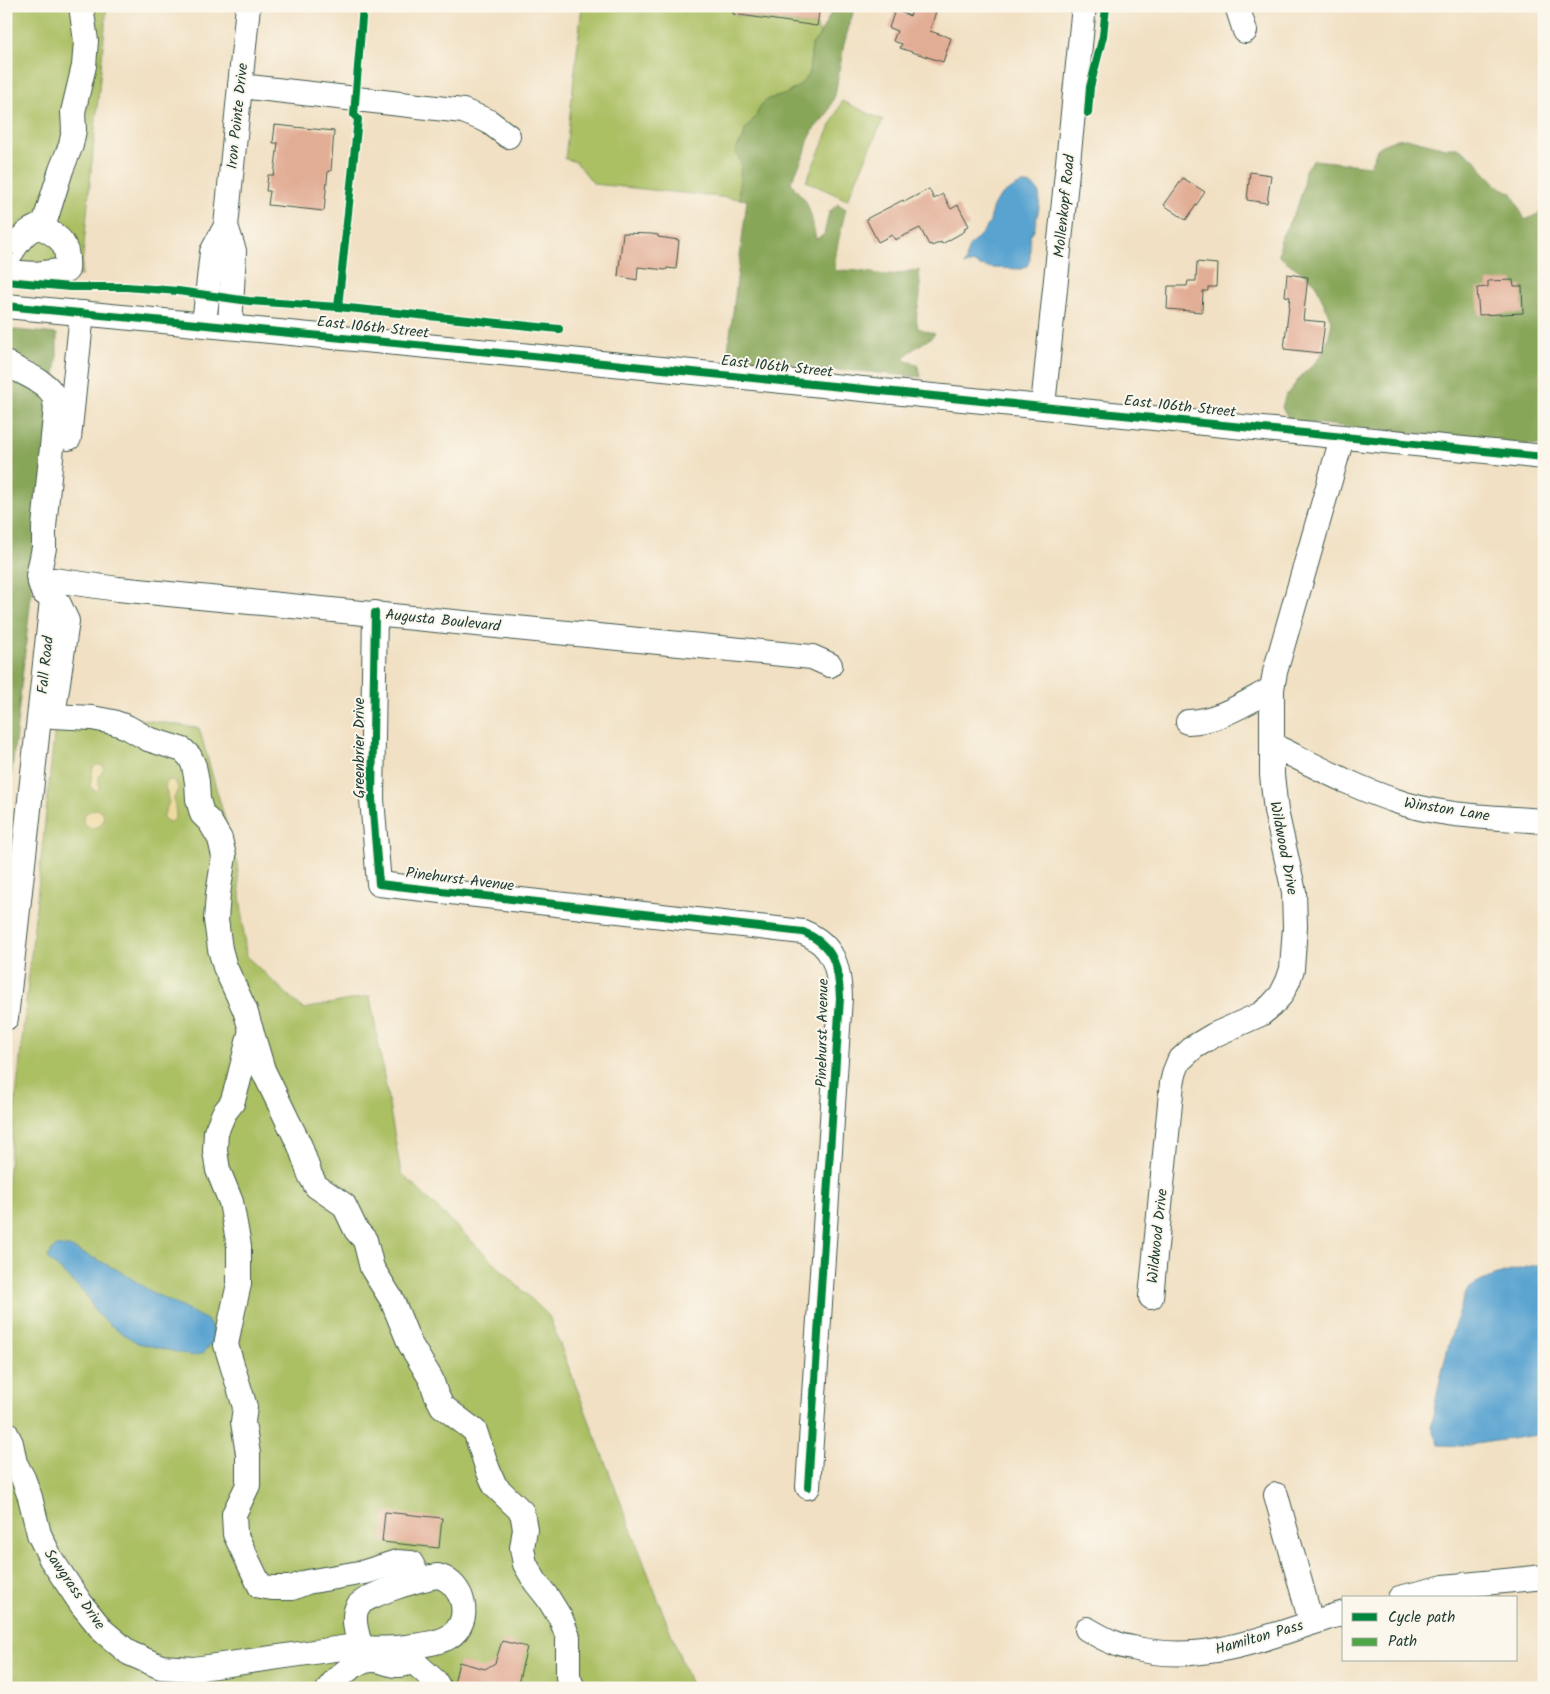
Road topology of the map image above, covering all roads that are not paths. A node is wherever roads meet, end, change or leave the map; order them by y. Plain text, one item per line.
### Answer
1 (81, 6) edge
2 (248, 6) edge
3 (1084, 6) edge
4 (1237, 6) edge
5 (1245, 31) dead end
6 (240, 86) junction
7 (508, 136) dead end
8 (226, 226) junction
9 (40, 227) junction
10 (9, 262) edge
11 (6, 306) edge
12 (82, 313) junction
13 (204, 324) junction
14 (230, 326) junction
15 (6, 363) edge
16 (1043, 406) junction
17 (1342, 438) junction
18 (1544, 457) edge
19 (53, 590) junction
20 (375, 613) junction
21 (830, 665) dead end
22 (1272, 689) junction
23 (1188, 722) dead end
24 (1272, 745) junction
25 (1544, 822) edge
26 (379, 884) joint
27 (6, 1018) edge
28 (252, 1028) junction
29 (1151, 1296) dead end
30 (6, 1433) edge
31 (11, 1458) edge
32 (808, 1487) dead end
33 (1276, 1495) dead end
34 (1544, 1577) edge
35 (420, 1579) junction
36 (1408, 1596) edge
37 (1342, 1614) edge
38 (1311, 1622) junction
39 (1088, 1630) dead end
40 (361, 1647) junction
41 (329, 1688) edge
42 (439, 1688) edge
43 (573, 1688) edge

1 - 9 street
2 - 6 street, Iron Pointe Drive
3 - 16 street, Mollenkopf Road
4 - 5 street
6 - 7 street
6 - 8 street, Iron Pointe Drive
8 - 13 street, Iron Pointe Drive
8 - 14 street, Iron Pointe Drive
9 - 10 street
9 - 10 street
11 - 12 street, East 106th Street
12 - 13 street, East 106th Street
12 - 19 street, Fall Road
13 - 14 street, East 106th Street
14 - 16 street, East 106th Street
15 - 19 street
16 - 17 street, East 106th Street
17 - 18 street, East 106th Street
17 - 22 street, Wildwood Drive
19 - 20 street, Augusta Boulevard
19 - 27 street, Fall Road
19 - 28 street
20 - 21 street, Augusta Boulevard
20 - 26 street, Greenbrier Drive
22 - 23 street
22 - 24 street, Wildwood Drive
24 - 25 street, Winston Lane
24 - 29 street, Wildwood Drive
26 - 32 street, Pinehurst Avenue
28 - 35 street
28 - 43 street
30 - 31 street, Sawgrass Drive
31 - 40 street, Sawgrass Drive
33 - 38 street
34 - 36 street
35 - 40 street, Sawgrass Drive
35 - 40 street, Sawgrass Drive
37 - 38 street, Hamilton Pass
38 - 39 street, Hamilton Pass
41 - 42 street

